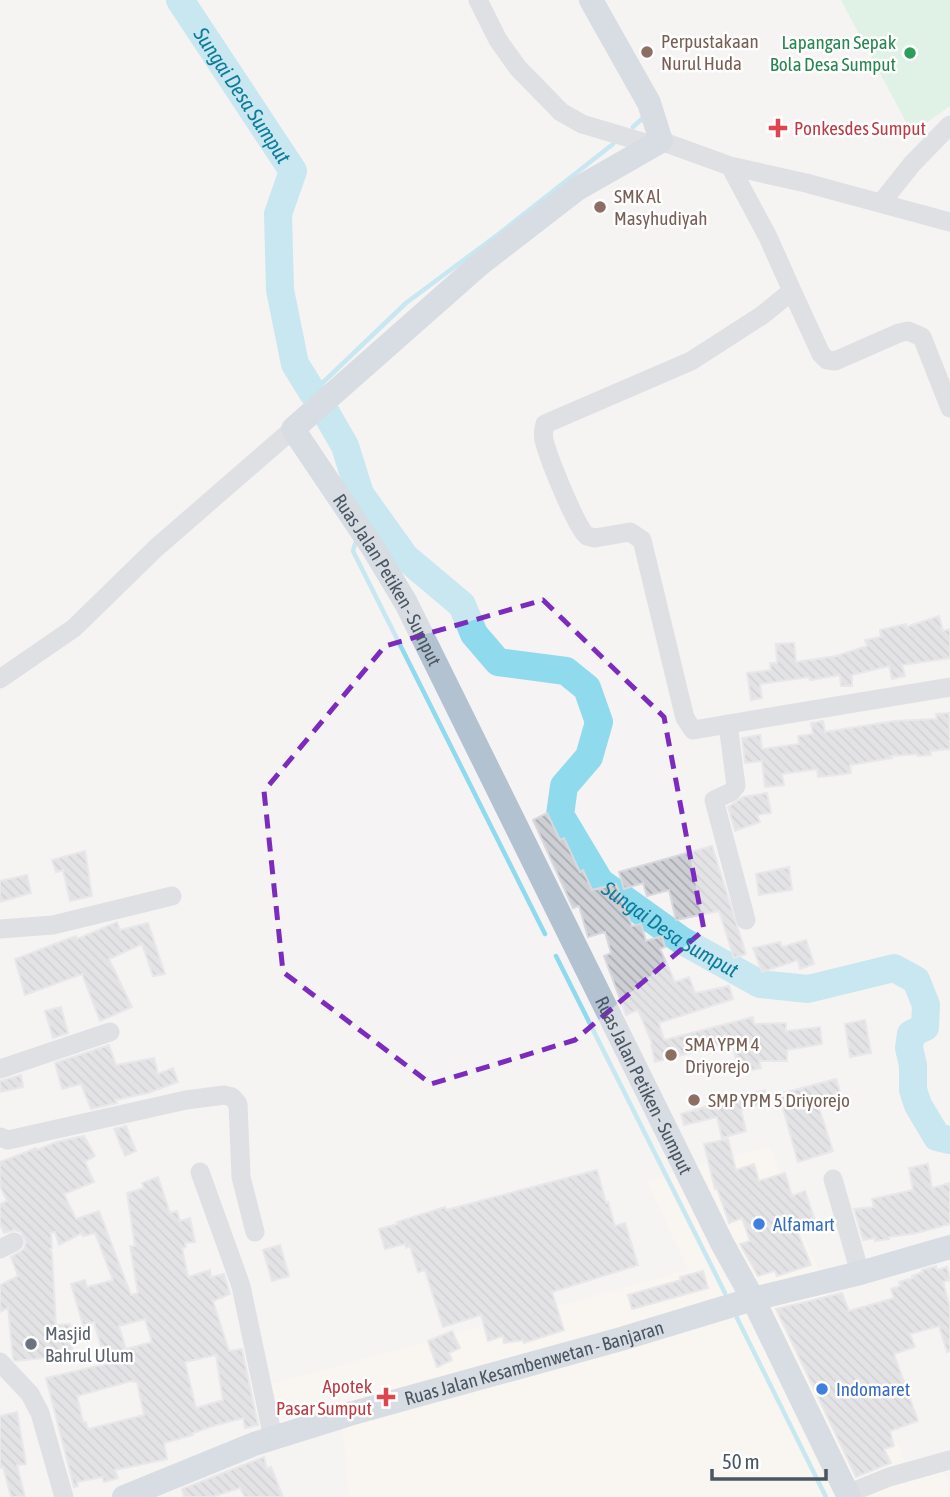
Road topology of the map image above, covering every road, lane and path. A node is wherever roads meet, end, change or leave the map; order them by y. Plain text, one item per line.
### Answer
1 (478, 0) edge
2 (597, 2) edge
3 (950, 125) edge
4 (661, 141) junction
5 (730, 166) junction
6 (881, 203) junction
7 (950, 222) edge
8 (792, 292) junction
9 (950, 408) edge
10 (293, 429) junction
11 (0, 679) edge
12 (950, 687) edge
13 (728, 724) junction
14 (172, 896) dead end
15 (746, 919) dead end
16 (0, 929) edge
17 (110, 1032) dead end
18 (0, 1069) edge
19 (0, 1137) edge
20 (200, 1172) dead end
21 (833, 1179) dead end
22 (255, 1232) dead end
23 (950, 1247) edge
24 (860, 1273) junction
25 (753, 1299) junction
26 (0, 1362) edge
27 (273, 1438) junction
28 (950, 1460) edge
29 (848, 1495) edge
30 (64, 1497) edge
31 (124, 1497) edge

1 - 4 street
2 - 4 main road
3 - 6 street
4 - 5 street
4 - 10 main road
5 - 6 street
5 - 8 street
6 - 7 street
8 - 9 street
8 - 13 street
10 - 11 street
10 - 25 main road, Ruas Jalan Petiken - Sumput
12 - 13 street
13 - 15 street
14 - 16 street
17 - 18 street
19 - 22 street
20 - 27 street
21 - 24 street
23 - 24 main road, Ruas Jalan Kesambenwetan - Banjaran
24 - 25 main road, Ruas Jalan Kesambenwetan - Banjaran
25 - 27 main road, Ruas Jalan Kesambenwetan - Banjaran
25 - 29 main road, Ruas Jalan Petiken - Sumput
26 - 30 street
27 - 31 main road, Ruas Jalan Kesambenwetan - Banjaran
28 - 29 street

